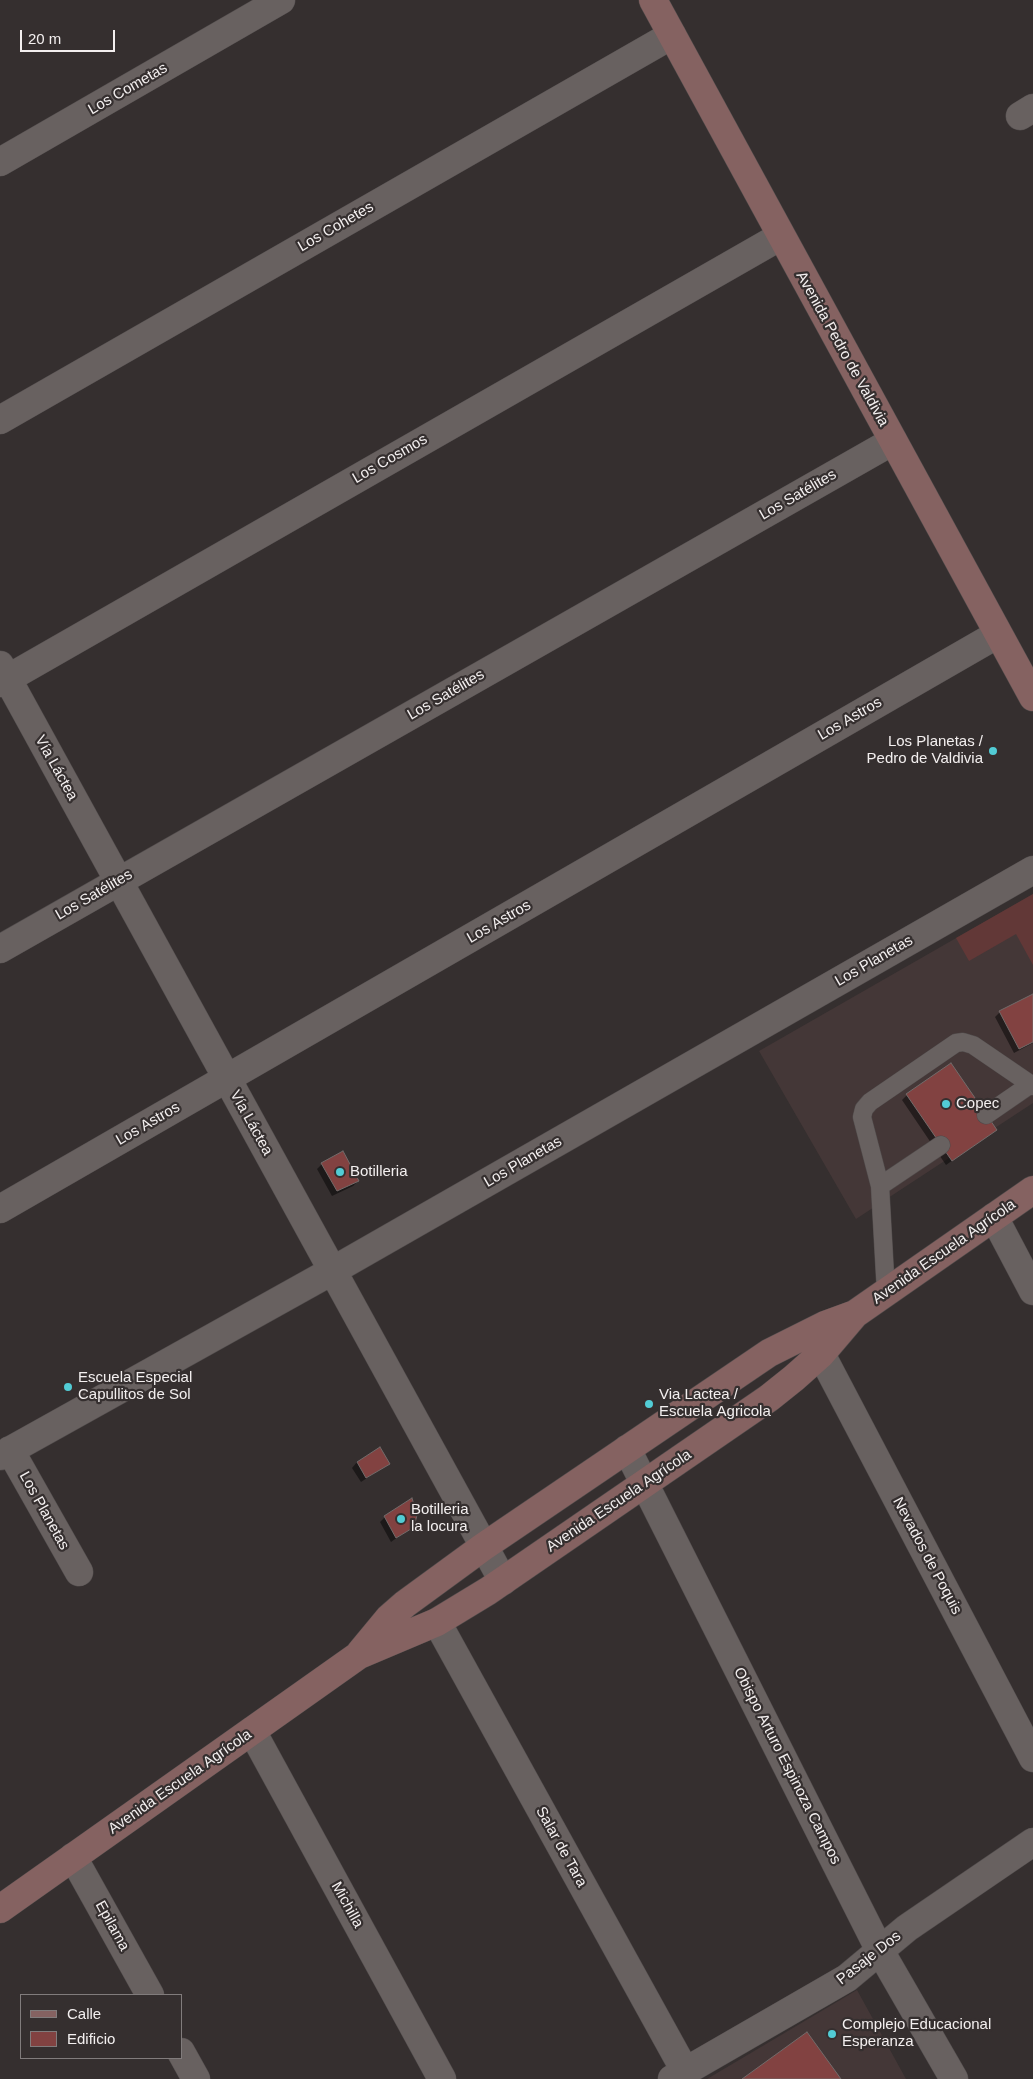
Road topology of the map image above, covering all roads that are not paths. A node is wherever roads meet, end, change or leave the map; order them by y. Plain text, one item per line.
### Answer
1 (281, 0) edge
2 (653, 0) edge
3 (672, 35) junction
4 (0, 162) edge
5 (781, 236) junction
6 (0, 420) edge
7 (892, 441) junction
8 (998, 634) junction
9 (2, 675) edge
10 (1033, 697) edge
11 (1033, 870) edge
12 (118, 882) junction
13 (0, 949) edge
14 (226, 1078) junction
15 (1032, 1085) edge
16 (986, 1114) dead end
17 (941, 1145) dead end
18 (880, 1186) junction
19 (1033, 1190) edge
20 (0, 1209) edge
21 (994, 1217) junction
22 (332, 1271) junction
23 (1033, 1291) edge
24 (886, 1293) junction
25 (856, 1314) junction
26 (821, 1354) junction
27 (627, 1449) junction
28 (5, 1453) edge
29 (645, 1484) junction
30 (483, 1547) junction
31 (79, 1572) dead end
32 (503, 1581) junction
33 (437, 1622) junction
34 (359, 1655) junction
35 (252, 1731) junction
36 (1033, 1758) edge
37 (1033, 1842) edge
38 (73, 1857) junction
39 (0, 1909) edge
40 (879, 1949) junction
41 (149, 1994) edge
42 (182, 2054) edge
43 (679, 2075) edge
44 (196, 2079) edge
45 (442, 2079) edge
46 (954, 2079) edge

1 - 4 street, Los Cometas
2 - 3 main road, Avenida Pedro de Valdivia
3 - 5 main road, Avenida Pedro de Valdivia
3 - 6 street, Los Cohetes
5 - 7 main road, Avenida Pedro de Valdivia
5 - 9 street, Los Cosmos
7 - 8 main road, Avenida Pedro de Valdivia
7 - 12 street, Los Satélites
8 - 10 main road, Avenida Pedro de Valdivia
8 - 14 street, Los Astros
9 - 12 street, Vía Láctea
11 - 22 street, Los Planetas
12 - 13 street, Los Satélites
12 - 14 street, Vía Láctea
14 - 20 street, Los Astros
14 - 22 street, Vía Láctea
15 - 16 lane
15 - 18 lane
17 - 18 lane
18 - 24 lane
19 - 21 main road, Avenida Escuela Agrícola
21 - 23 street
21 - 24 main road, Avenida Escuela Agrícola
22 - 28 street, Los Planetas
22 - 30 street, Vía Láctea
24 - 25 main road, Avenida Escuela Agrícola
25 - 26 main road, Avenida Escuela Agrícola
25 - 27 main road, Avenida Escuela Agrícola
26 - 29 main road, Avenida Escuela Agrícola
26 - 36 street, Nevados de Poquis
27 - 29 street, Obispo Arturo Espinoza Campos
27 - 30 main road, Avenida Escuela Agrícola
28 - 31 street, Los Planetas
29 - 32 main road, Avenida Escuela Agrícola
29 - 40 street, Obispo Arturo Espinoza Campos
30 - 32 street, Vía Láctea
30 - 34 main road, Avenida Escuela Agrícola
32 - 33 main road, Avenida Escuela Agrícola
33 - 34 main road, Avenida Escuela Agrícola
33 - 43 street, Salar de Tara
34 - 35 main road, Avenida Escuela Agrícola
35 - 38 main road, Avenida Escuela Agrícola
35 - 45 street, Michilla
37 - 40 street, Pasaje Dos
38 - 39 main road, Avenida Escuela Agrícola
38 - 41 street, Epilama
40 - 43 street, Pasaje Dos
40 - 46 street, Obispo Arturo Espinoza Campos
42 - 44 street

